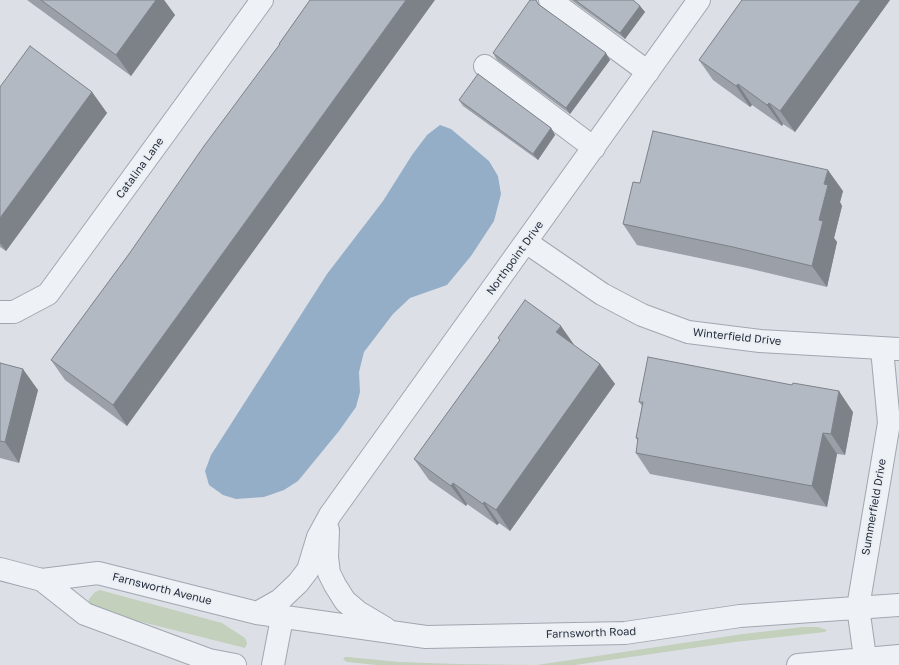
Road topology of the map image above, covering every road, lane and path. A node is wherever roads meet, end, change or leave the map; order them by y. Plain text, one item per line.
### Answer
1 (261, 0) edge
2 (550, 0) edge
3 (700, 0) edge
4 (485, 66) dead end
5 (648, 72) junction
6 (594, 148) junction
7 (526, 242) junction
8 (0, 312) edge
9 (890, 349) edge
10 (330, 515) junction
11 (0, 569) edge
12 (42, 580) junction
13 (899, 605) edge
14 (858, 607) junction
15 (257, 613) junction
16 (282, 618) junction
17 (394, 633) junction
18 (899, 656) edge
19 (865, 662) edge
20 (235, 665) edge
21 (273, 665) edge
22 (798, 665) edge

1 - 8 street, Catalina Lane
2 - 5 street
3 - 5 street, Northpoint Drive
4 - 6 street
5 - 6 street, Northpoint Drive
6 - 7 street, Northpoint Drive
7 - 9 street, Winterfield Drive
7 - 10 street, Northpoint Drive
9 - 14 street, Summerfield Drive
10 - 15 street, Northpoint Drive
10 - 17 street
11 - 12 street, Farnsworth Avenue
12 - 15 street, Farnsworth Avenue
12 - 20 street, Farnsworth Avenue
13 - 14 street, Farnsworth Road
14 - 17 street, Farnsworth Road
14 - 19 street, Summerfield Drive
15 - 16 street, Farnsworth Avenue
16 - 17 street, Farnsworth Road
16 - 21 street
18 - 19 street
19 - 22 street

